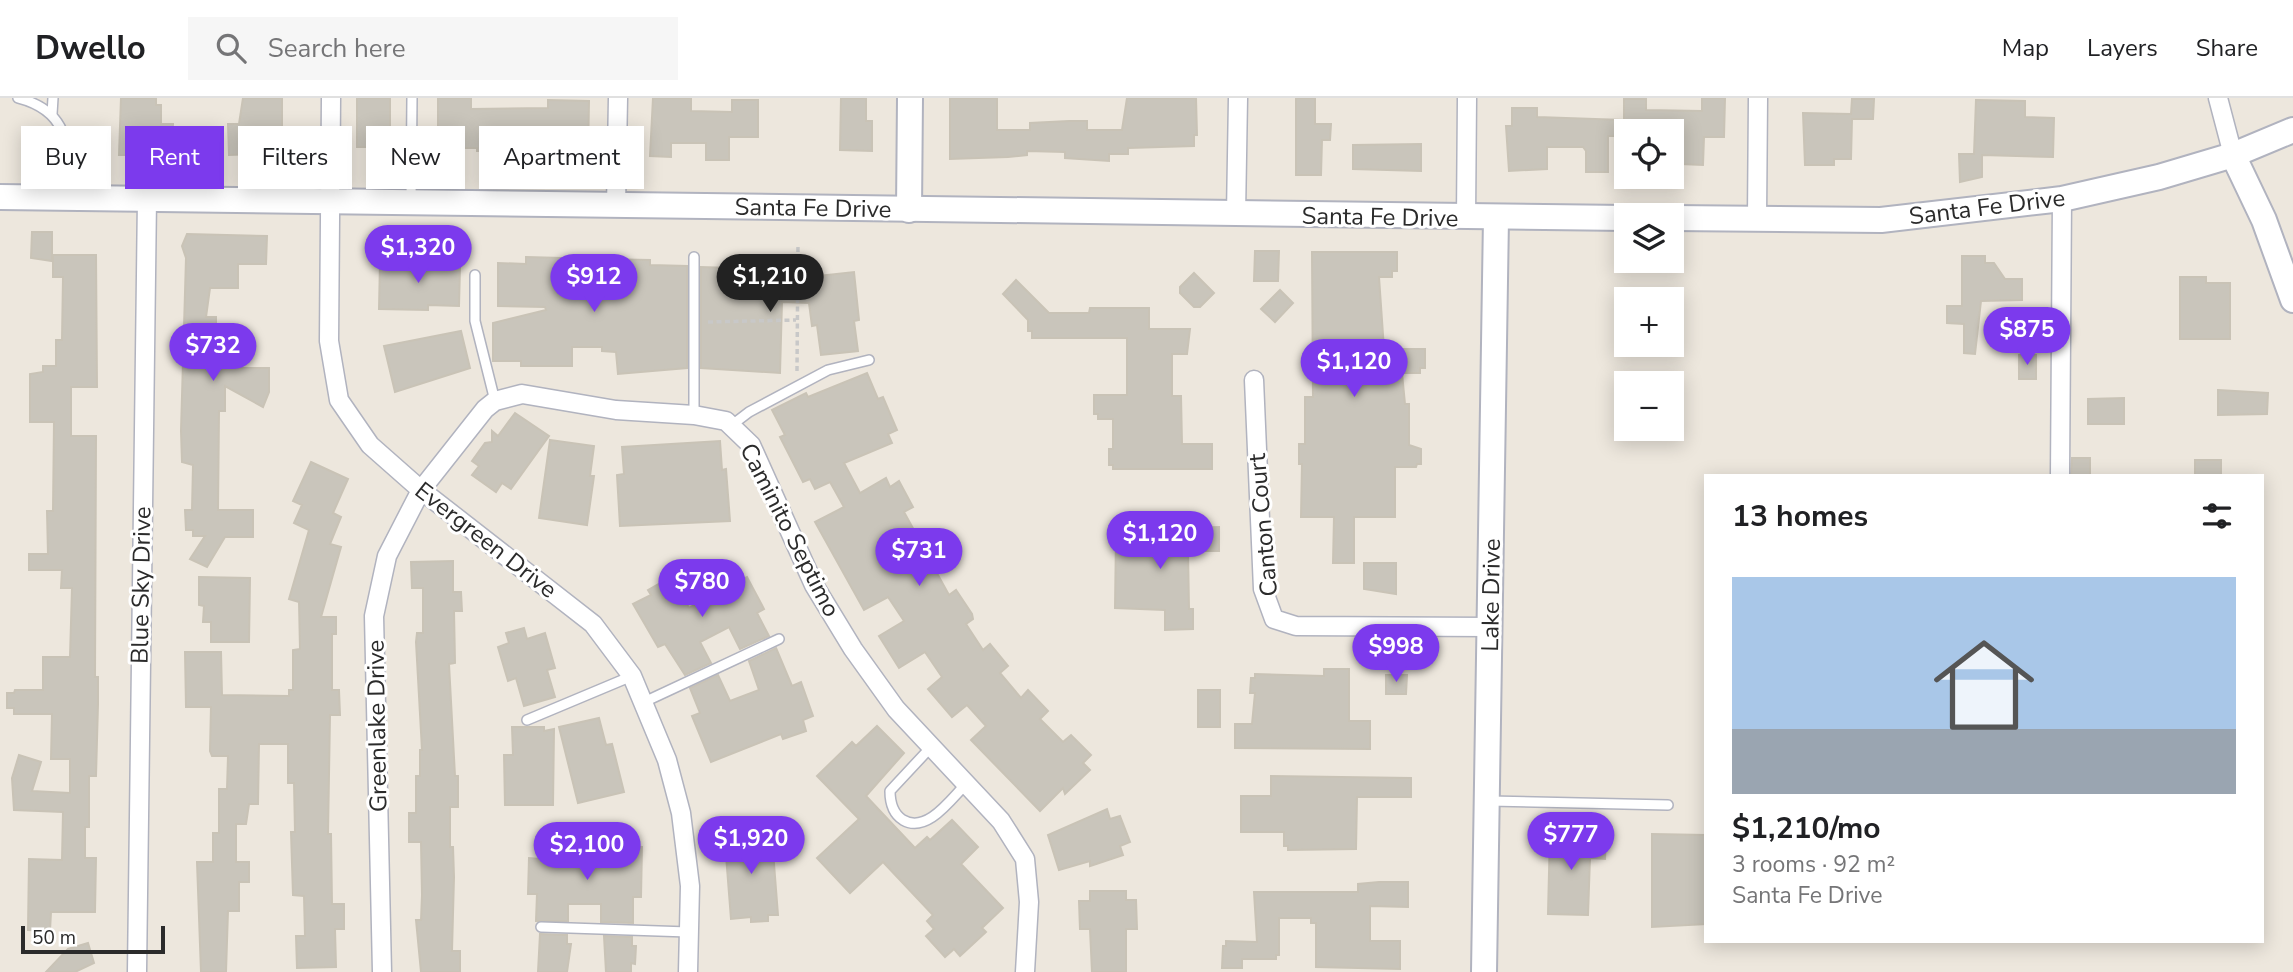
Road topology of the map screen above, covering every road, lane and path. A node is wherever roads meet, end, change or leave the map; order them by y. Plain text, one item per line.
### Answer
1 (18, 98) edge
2 (53, 98) edge
3 (331, 98) edge
4 (412, 98) edge
5 (618, 98) edge
6 (910, 98) edge
7 (1238, 98) edge
8 (1466, 98) edge
9 (1758, 98) edge
10 (2218, 98) edge
11 (52, 114) junction
12 (2293, 130) edge
13 (2233, 155) junction
14 (0, 197) edge
15 (69, 197) junction
16 (147, 198) junction
17 (2062, 199) junction
18 (329, 202) junction
19 (411, 203) junction
20 (616, 206) junction
21 (909, 210) junction
22 (1236, 214) junction
23 (1466, 218) junction
24 (1496, 218) junction
25 (1614, 218) edge
26 (1684, 218) edge
27 (1756, 218) junction
28 (798, 244) dead end
29 (694, 257) dead end
30 (475, 275) dead end
31 (2293, 300) edge
32 (796, 320) junction
33 (694, 323) junction
34 (869, 360) dead end
35 (1254, 380) dead end
36 (800, 385) junction
37 (495, 401) junction
38 (694, 415) junction
39 (732, 425) junction
40 (2060, 474) edge
41 (421, 490) junction
42 (1490, 627) junction
43 (779, 639) dead end
44 (632, 676) junction
45 (642, 703) junction
46 (527, 720) dead end
47 (931, 747) junction
48 (966, 783) junction
49 (1487, 801) junction
50 (1668, 805) dead end
51 (541, 927) dead end
52 (688, 932) junction
53 (137, 972) edge
54 (382, 972) edge
55 (688, 972) edge
56 (1025, 972) edge
57 (1484, 972) edge

1 - 11 lane
2 - 11 lane
3 - 18 street, Evergreen Drive
4 - 19 lane
5 - 20 street
6 - 21 main road
7 - 22 street
8 - 23 street
9 - 27 street
10 - 13 street
11 - 15 lane
12 - 13 main road, Santa Fe Drive
13 - 17 main road, Santa Fe Drive
13 - 31 main road
14 - 15 main road, Santa Fe Drive
15 - 16 main road, Santa Fe Drive
16 - 18 main road, Santa Fe Drive
16 - 53 street, Blue Sky Drive
17 - 27 main road, Santa Fe Drive
17 - 40 street
18 - 19 main road, Santa Fe Drive
18 - 41 street, Evergreen Drive
19 - 20 main road, Santa Fe Drive
20 - 21 main road, Santa Fe Drive
21 - 22 main road, Santa Fe Drive
22 - 23 main road, Santa Fe Drive
23 - 24 main road, Santa Fe Drive
24 - 25 main road, Santa Fe Drive
24 - 42 main road, Lake Drive
26 - 27 main road, Santa Fe Drive
28 - 32 path
29 - 33 lane
30 - 37 lane
32 - 33 path
32 - 36 path
33 - 38 lane
34 - 36 lane
35 - 42 street, Canton Court
36 - 39 lane
37 - 38 street, Caminito Septimo
37 - 41 street
38 - 39 street, Caminito Septimo
39 - 47 street, Caminito Septimo
41 - 44 street, Evergreen Drive
41 - 54 street, Greenlake Drive
42 - 49 main road, Lake Drive
43 - 45 lane
44 - 45 street, Evergreen Drive
44 - 46 lane
45 - 52 street, Evergreen Drive
47 - 48 street, Caminito Septimo
47 - 48 lane
48 - 56 street, Caminito Septimo
49 - 50 lane
49 - 57 main road, Lake Drive
51 - 52 lane
52 - 55 street, Evergreen Drive

